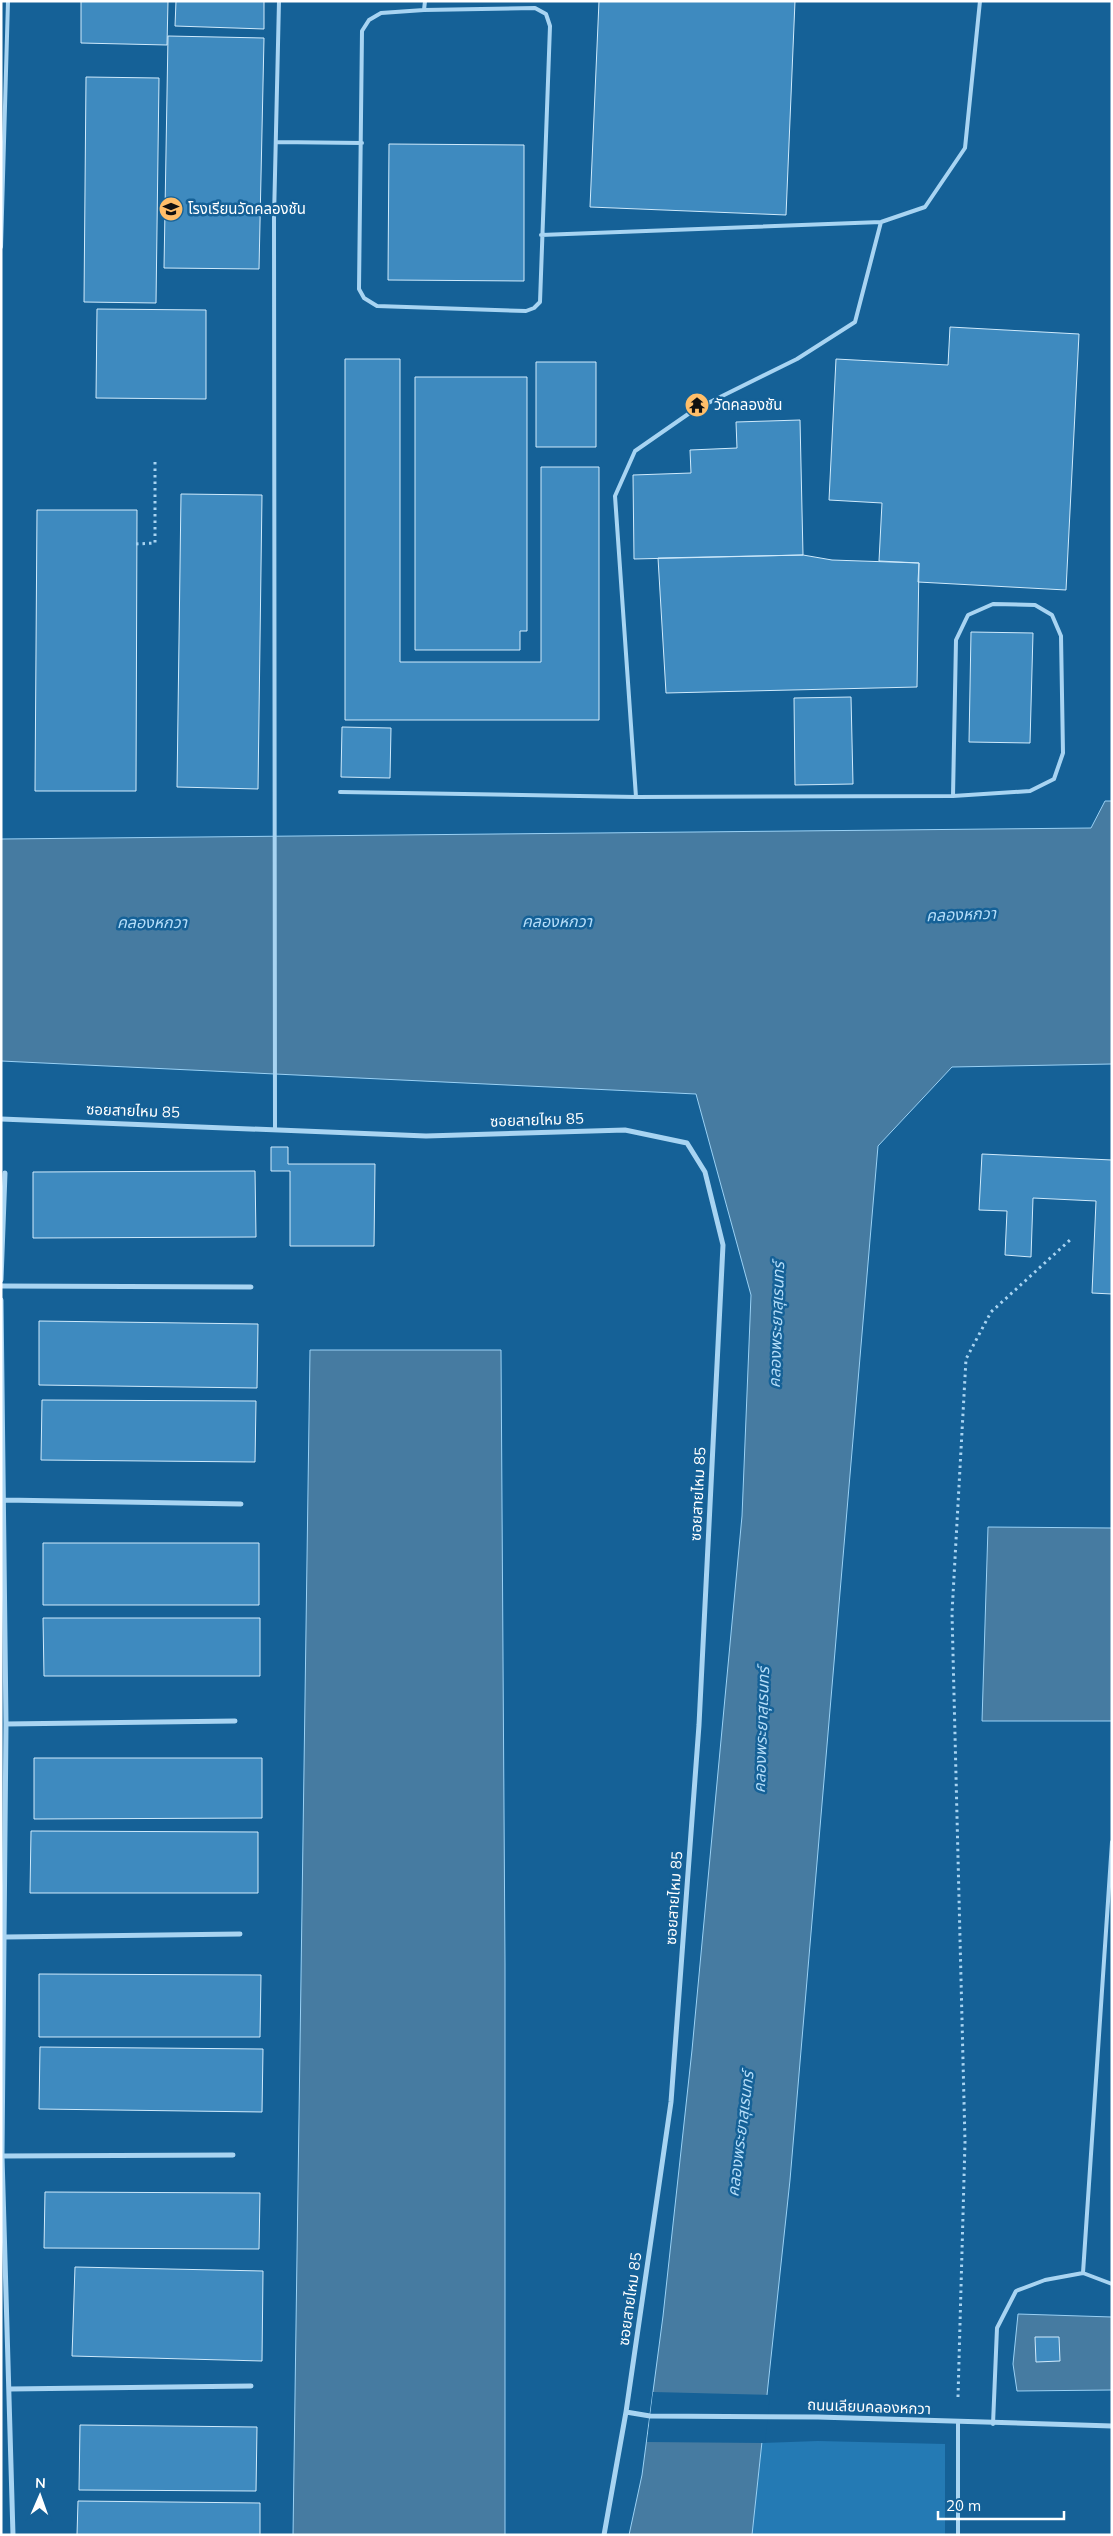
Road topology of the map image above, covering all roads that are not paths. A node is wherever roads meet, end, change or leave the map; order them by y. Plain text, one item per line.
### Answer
1 (8, 1) edge
2 (280, 1) edge
3 (425, 1) edge
4 (980, 1) edge
5 (424, 10) junction
6 (276, 142) junction
7 (362, 143) junction
8 (882, 222) junction
9 (541, 235) junction
10 (1, 247) edge
11 (340, 792) dead end
12 (953, 796) junction
13 (636, 797) junction
14 (1, 1119) edge
15 (275, 1129) junction
16 (5, 1174) dead end
17 (1, 1280) edge
18 (1, 1286) edge
19 (251, 1287) dead end
20 (1, 1300) edge
21 (4, 1500) junction
22 (241, 1504) dead end
23 (236, 1721) dead end
24 (6, 1724) junction
25 (1112, 1842) edge
26 (240, 1934) dead end
27 (6, 1937) junction
28 (233, 2155) dead end
29 (2, 2156) edge
30 (1083, 2273) junction
31 (1112, 2284) edge
32 (250, 2386) dead end
33 (10, 2388) junction
34 (626, 2412) junction
35 (958, 2422) junction
36 (993, 2424) junction
37 (1112, 2426) edge
38 (13, 2535) edge
39 (604, 2535) edge
40 (958, 2535) edge

1 - 10 lane
2 - 6 lane
3 - 5 lane
4 - 8 lane
5 - 7 lane
5 - 9 lane
6 - 7 lane
6 - 15 lane
7 - 9 lane
8 - 9 lane
8 - 13 lane
11 - 13 lane
12 - 12 lane
12 - 13 lane
14 - 15 street, ซอยสายไหม 85
15 - 34 street, ซอยสายไหม 85
16 - 17 street
18 - 19 street
20 - 21 street
21 - 22 street
21 - 24 street
23 - 24 street
24 - 27 street
25 - 30 lane
26 - 27 street
27 - 29 street
28 - 29 street
29 - 33 street
30 - 31 lane
30 - 36 lane
32 - 33 street
33 - 38 street
34 - 35 street, ถนนเลียบคลองหกวา
34 - 39 street, ซอยสายไหม 85
35 - 36 street, ถนนเลียบคลองหกวา
35 - 40 lane
36 - 37 street, ถนนเลียบคลองหกวา

